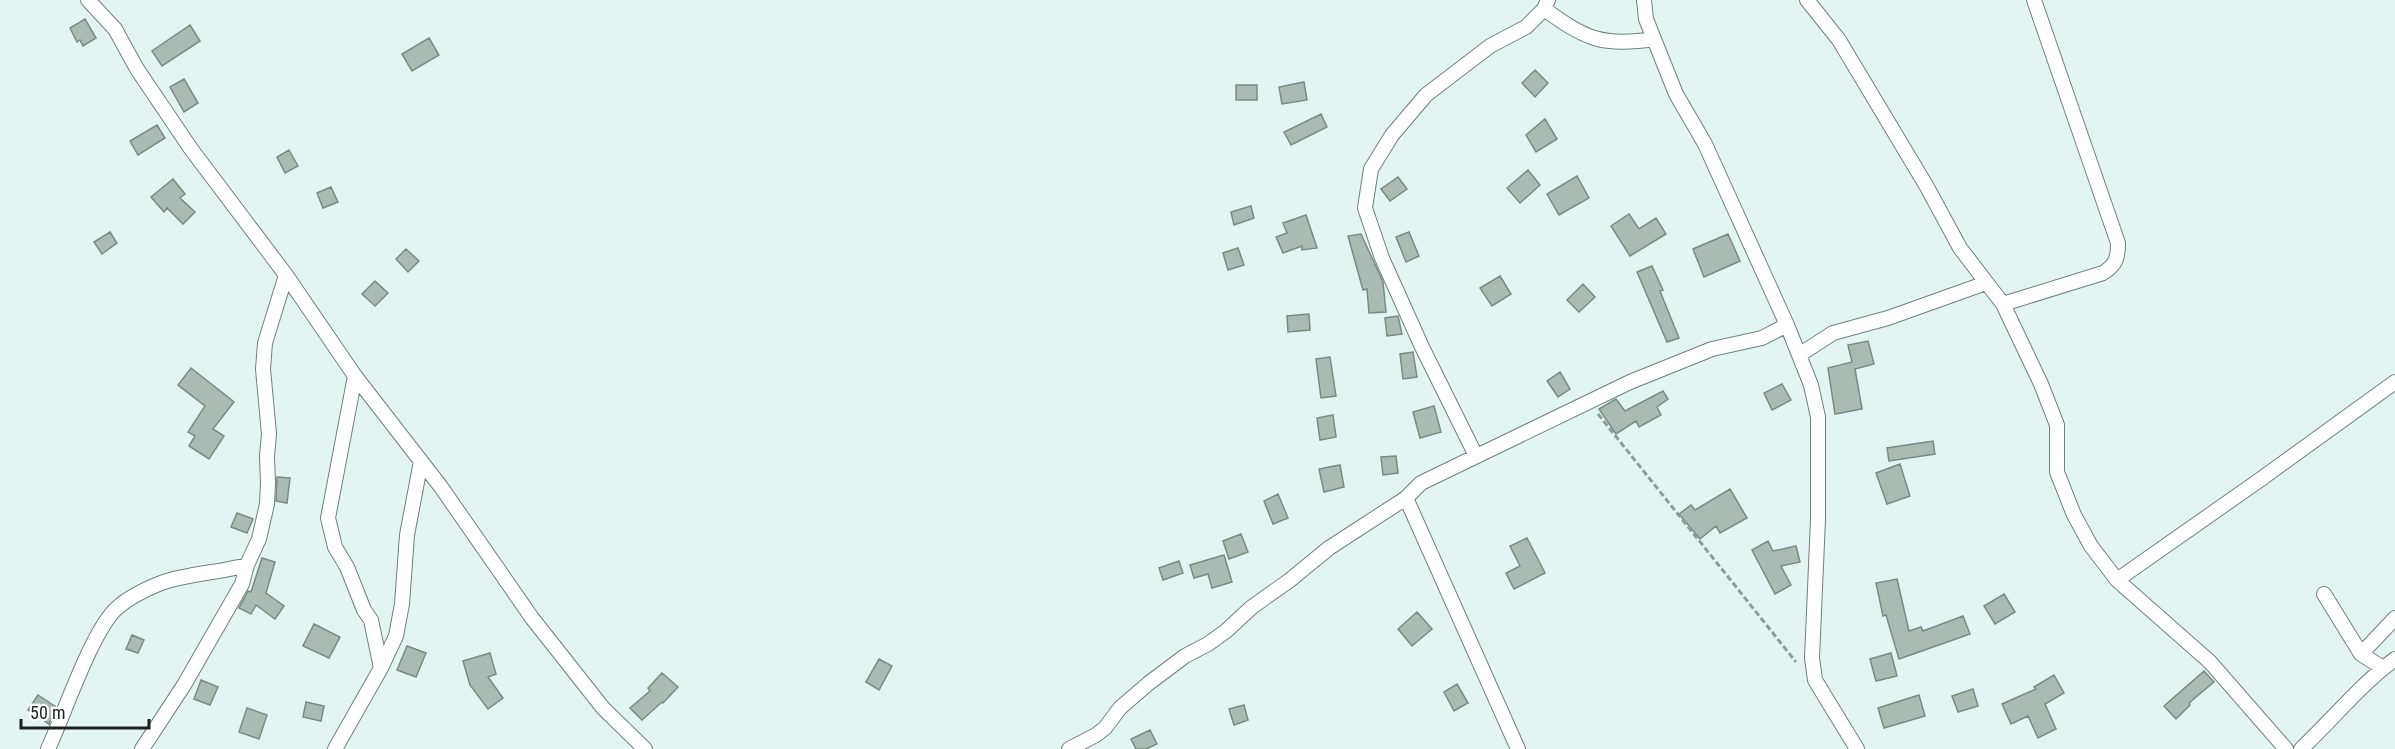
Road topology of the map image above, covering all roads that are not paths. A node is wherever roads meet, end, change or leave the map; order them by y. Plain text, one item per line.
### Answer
1 (88, 0) edge
2 (1644, 0) edge
3 (1807, 0) edge
4 (2034, 0) edge
5 (1546, 5) edge
6 (1654, 39) junction
7 (286, 275) junction
8 (1986, 283) junction
9 (2003, 304) junction
10 (1786, 325) junction
11 (1799, 355) junction
12 (355, 376) junction
13 (2395, 382) edge
14 (1476, 456) junction
15 (421, 461) junction
16 (1407, 498) junction
17 (247, 565) junction
18 (2117, 580) junction
19 (2324, 594) dead end
20 (2395, 618) edge
21 (2361, 654) junction
22 (2395, 659) edge
23 (381, 668) junction
24 (2383, 668) junction
25 (48, 749) edge
26 (142, 749) edge
27 (335, 749) edge
28 (645, 749) edge
29 (1069, 749) edge
30 (1518, 749) edge
31 (1857, 749) edge
32 (2286, 749) edge
33 (2301, 749) edge

1 - 7 street
2 - 6 street
3 - 8 street
4 - 9 street
5 - 6 street
5 - 14 street
6 - 10 street
7 - 12 street
7 - 17 street
8 - 9 street
8 - 11 street
9 - 18 street
10 - 11 street
10 - 14 street
11 - 31 street
12 - 15 street
12 - 23 street
13 - 18 street
14 - 16 street
15 - 23 street
15 - 28 street
16 - 29 street
16 - 30 street
17 - 25 street
17 - 26 street
18 - 32 street
19 - 21 street
20 - 21 street
21 - 24 street
22 - 24 street
23 - 27 street
24 - 33 street

